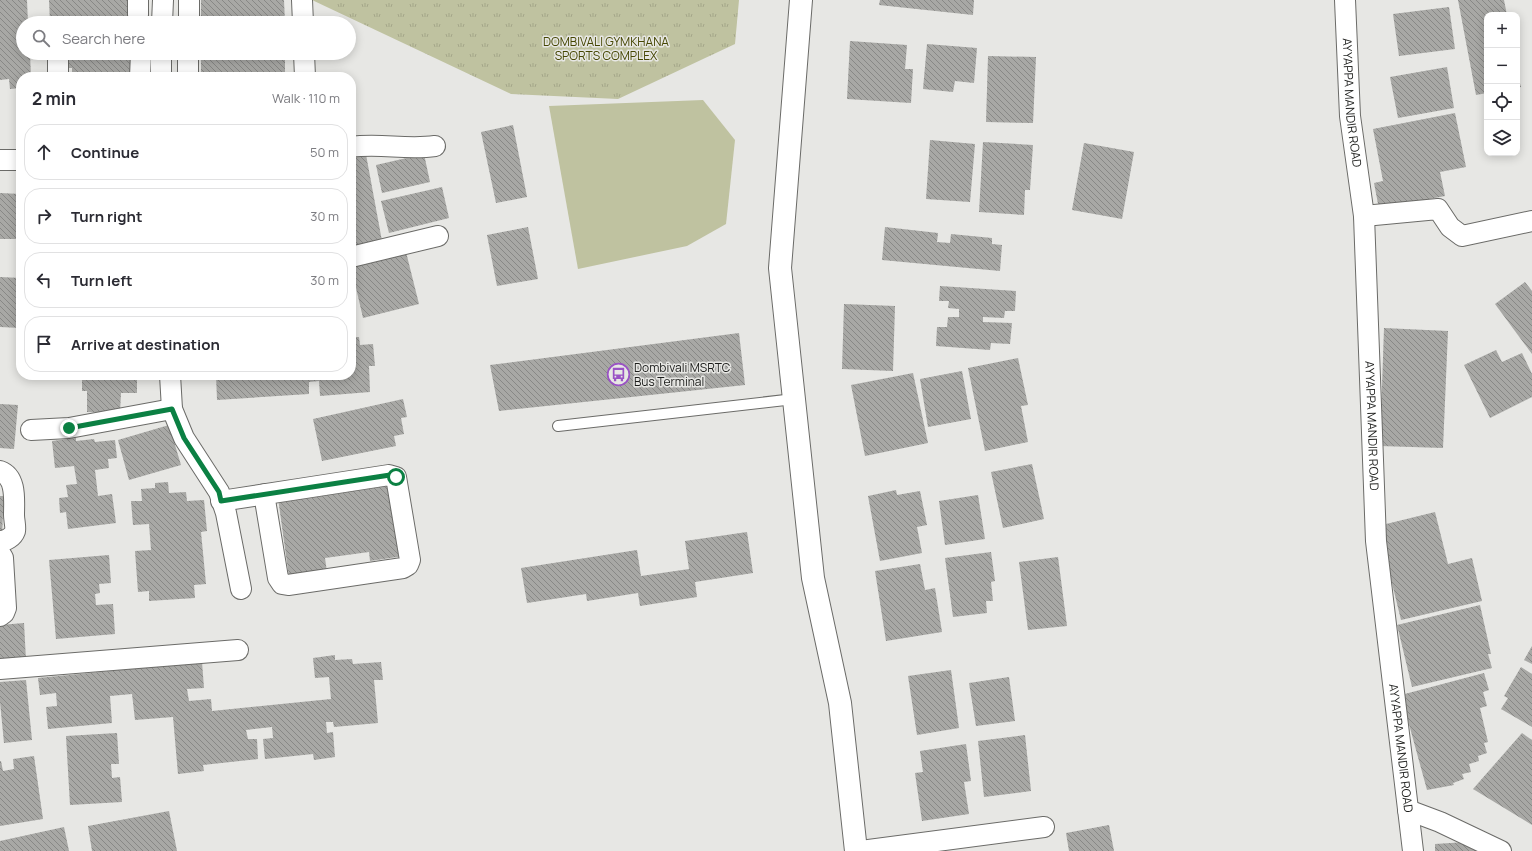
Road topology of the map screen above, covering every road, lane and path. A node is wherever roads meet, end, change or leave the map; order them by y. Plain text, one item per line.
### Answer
1 (163, 0) edge
2 (189, 0) edge
3 (302, 0) edge
4 (801, 0) edge
5 (1345, 0) edge
6 (162, 16) edge
7 (189, 16) edge
8 (303, 16) edge
9 (58, 60) edge
10 (141, 60) edge
11 (161, 60) edge
12 (188, 60) edge
13 (304, 60) edge
14 (58, 72) edge
15 (140, 72) edge
16 (161, 72) edge
17 (188, 72) edge
18 (305, 72) edge
19 (356, 146) edge
20 (435, 146) dead end
21 (0, 160) edge
22 (16, 160) edge
23 (1364, 216) junction
24 (1532, 221) edge
25 (438, 236) dead end
26 (356, 256) edge
27 (170, 380) edge
28 (794, 399) junction
29 (172, 409) junction
30 (558, 426) dead end
31 (31, 430) dead end
32 (0, 471) edge
33 (264, 494) junction
34 (221, 501) junction
35 (0, 541) edge
36 (0, 553) edge
37 (242, 589) dead end
38 (0, 616) edge
39 (238, 650) dead end
40 (0, 669) edge
41 (1408, 810) junction
42 (1044, 827) dead end
43 (856, 851) edge
44 (861, 851) edge
45 (1413, 851) edge
46 (1501, 851) edge

1 - 6 street
2 - 7 street
3 - 8 street
4 - 28 street
5 - 23 street, AYYAPPA MANDIR ROAD
9 - 14 street
10 - 15 street
11 - 16 street
12 - 17 street
13 - 18 street
19 - 20 street
21 - 22 street
23 - 24 street
23 - 41 street, AYYAPPA MANDIR ROAD
25 - 26 street
27 - 29 street
28 - 30 lane
28 - 43 street
29 - 31 street
29 - 34 street
32 - 35 street
33 - 33 street
33 - 34 street
34 - 37 street
36 - 38 street
39 - 40 street
41 - 45 street, AYYAPPA MANDIR ROAD
41 - 46 street
42 - 44 street

